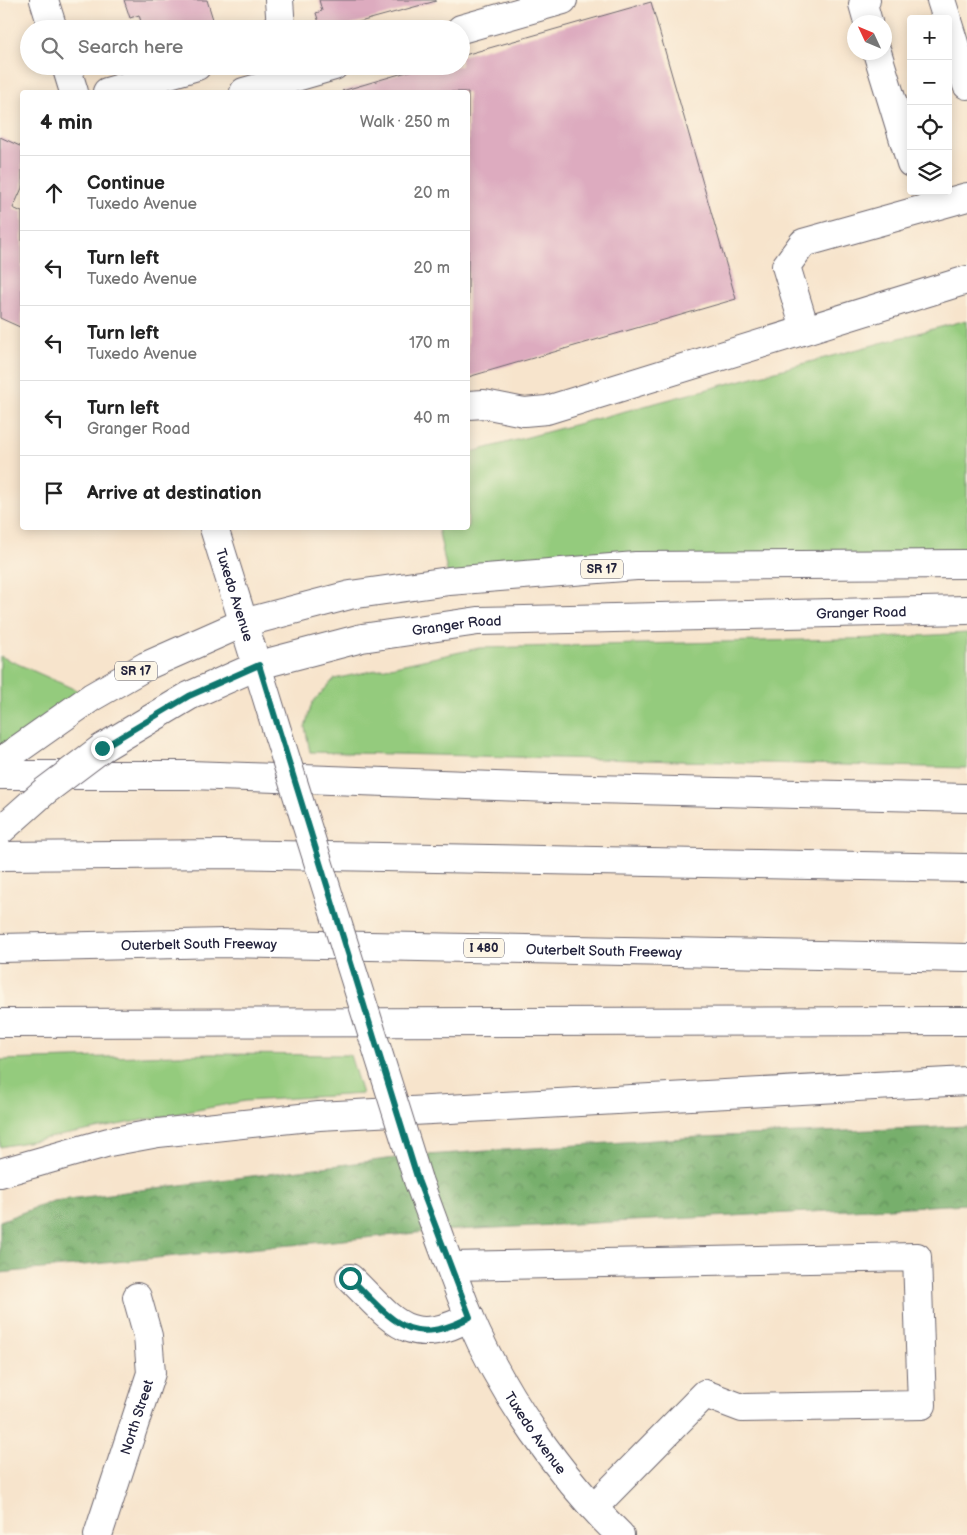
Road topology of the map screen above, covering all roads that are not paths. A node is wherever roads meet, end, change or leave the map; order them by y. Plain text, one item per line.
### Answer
1 (278, 0) edge
2 (563, 0) edge
3 (866, 0) edge
4 (941, 0) edge
5 (866, 15) edge
6 (946, 15) edge
7 (280, 20) edge
8 (470, 27) edge
9 (952, 37) edge
10 (879, 60) edge
11 (69, 75) edge
12 (166, 75) edge
13 (303, 75) edge
14 (967, 85) edge
15 (73, 90) edge
16 (114, 90) edge
17 (251, 90) edge
18 (907, 150) edge
19 (967, 197) edge
20 (922, 200) edge
21 (967, 280) edge
22 (805, 329) junction
23 (470, 405) edge
24 (215, 530) edge
25 (967, 564) edge
26 (967, 610) edge
27 (243, 623) junction
28 (259, 665) junction
29 (0, 762) edge
30 (0, 775) edge
31 (967, 798) edge
32 (0, 831) edge
33 (0, 856) edge
34 (967, 868) edge
35 (0, 948) edge
36 (967, 958) edge
37 (967, 1021) edge
38 (0, 1023) edge
39 (967, 1081) edge
40 (0, 1173) edge
41 (451, 1266) junction
42 (350, 1278) dead end
43 (137, 1297) dead end
44 (470, 1317) junction
45 (594, 1507) junction
46 (98, 1535) edge
47 (620, 1535) edge

1 - 7 main road
2 - 8 main road
3 - 5 main road
4 - 6 main road
9 - 14 main road
10 - 18 main road
11 - 15 main road
12 - 16 main road
13 - 17 main road
19 - 20 main road
20 - 22 main road
21 - 22 main road
22 - 23 main road
24 - 27 main road, Tuxedo Avenue
25 - 27 main road, SR 17
26 - 28 main road, Granger Road
27 - 28 main road, Tuxedo Avenue
27 - 29 main road, SR 17
28 - 32 main road, Granger Road, bridge
28 - 41 main road, Tuxedo Avenue, bridge
30 - 31 main road
33 - 34 main road
35 - 36 main road, Outerbelt South Freeway / I 480
37 - 38 main road
39 - 40 main road
41 - 44 main road, Tuxedo Avenue
41 - 45 main road
42 - 44 main road
43 - 46 main road, North Street
44 - 45 main road, Tuxedo Avenue
45 - 47 main road, Tuxedo Avenue

